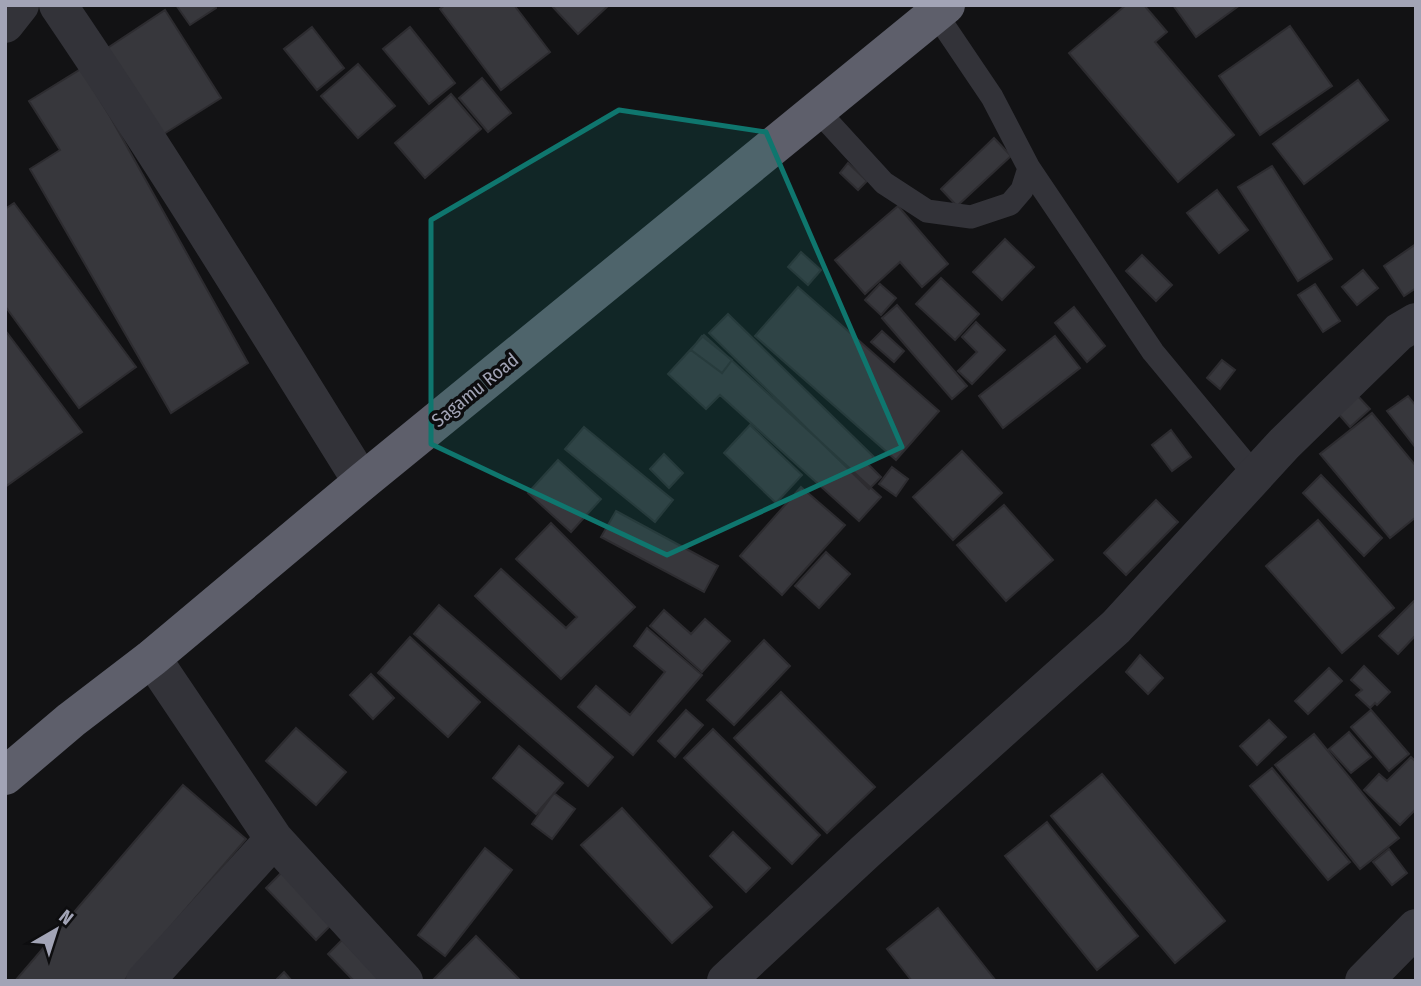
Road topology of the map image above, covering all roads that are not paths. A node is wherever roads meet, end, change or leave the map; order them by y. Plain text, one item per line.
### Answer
1 (20, 5) edge
2 (58, 5) edge
3 (941, 9) edge
4 (5, 24) edge
5 (817, 111) junction
6 (1029, 168) junction
7 (1416, 322) edge
8 (1255, 475) junction
9 (362, 482) junction
10 (152, 658) junction
11 (5, 776) edge
12 (274, 839) junction
13 (1416, 928) edge
14 (145, 981) edge
15 (404, 981) edge
16 (726, 981) edge
17 (1364, 981) edge

1 - 4 street
2 - 9 street
3 - 5 highway, Sagamu Road
3 - 6 lane
5 - 6 lane
5 - 9 highway, Sagamu Road
6 - 8 lane
7 - 8 street
8 - 16 street
9 - 10 highway, Sagamu Road
10 - 11 highway, Sagamu Road
10 - 12 street
12 - 14 street
12 - 15 street
13 - 17 street

